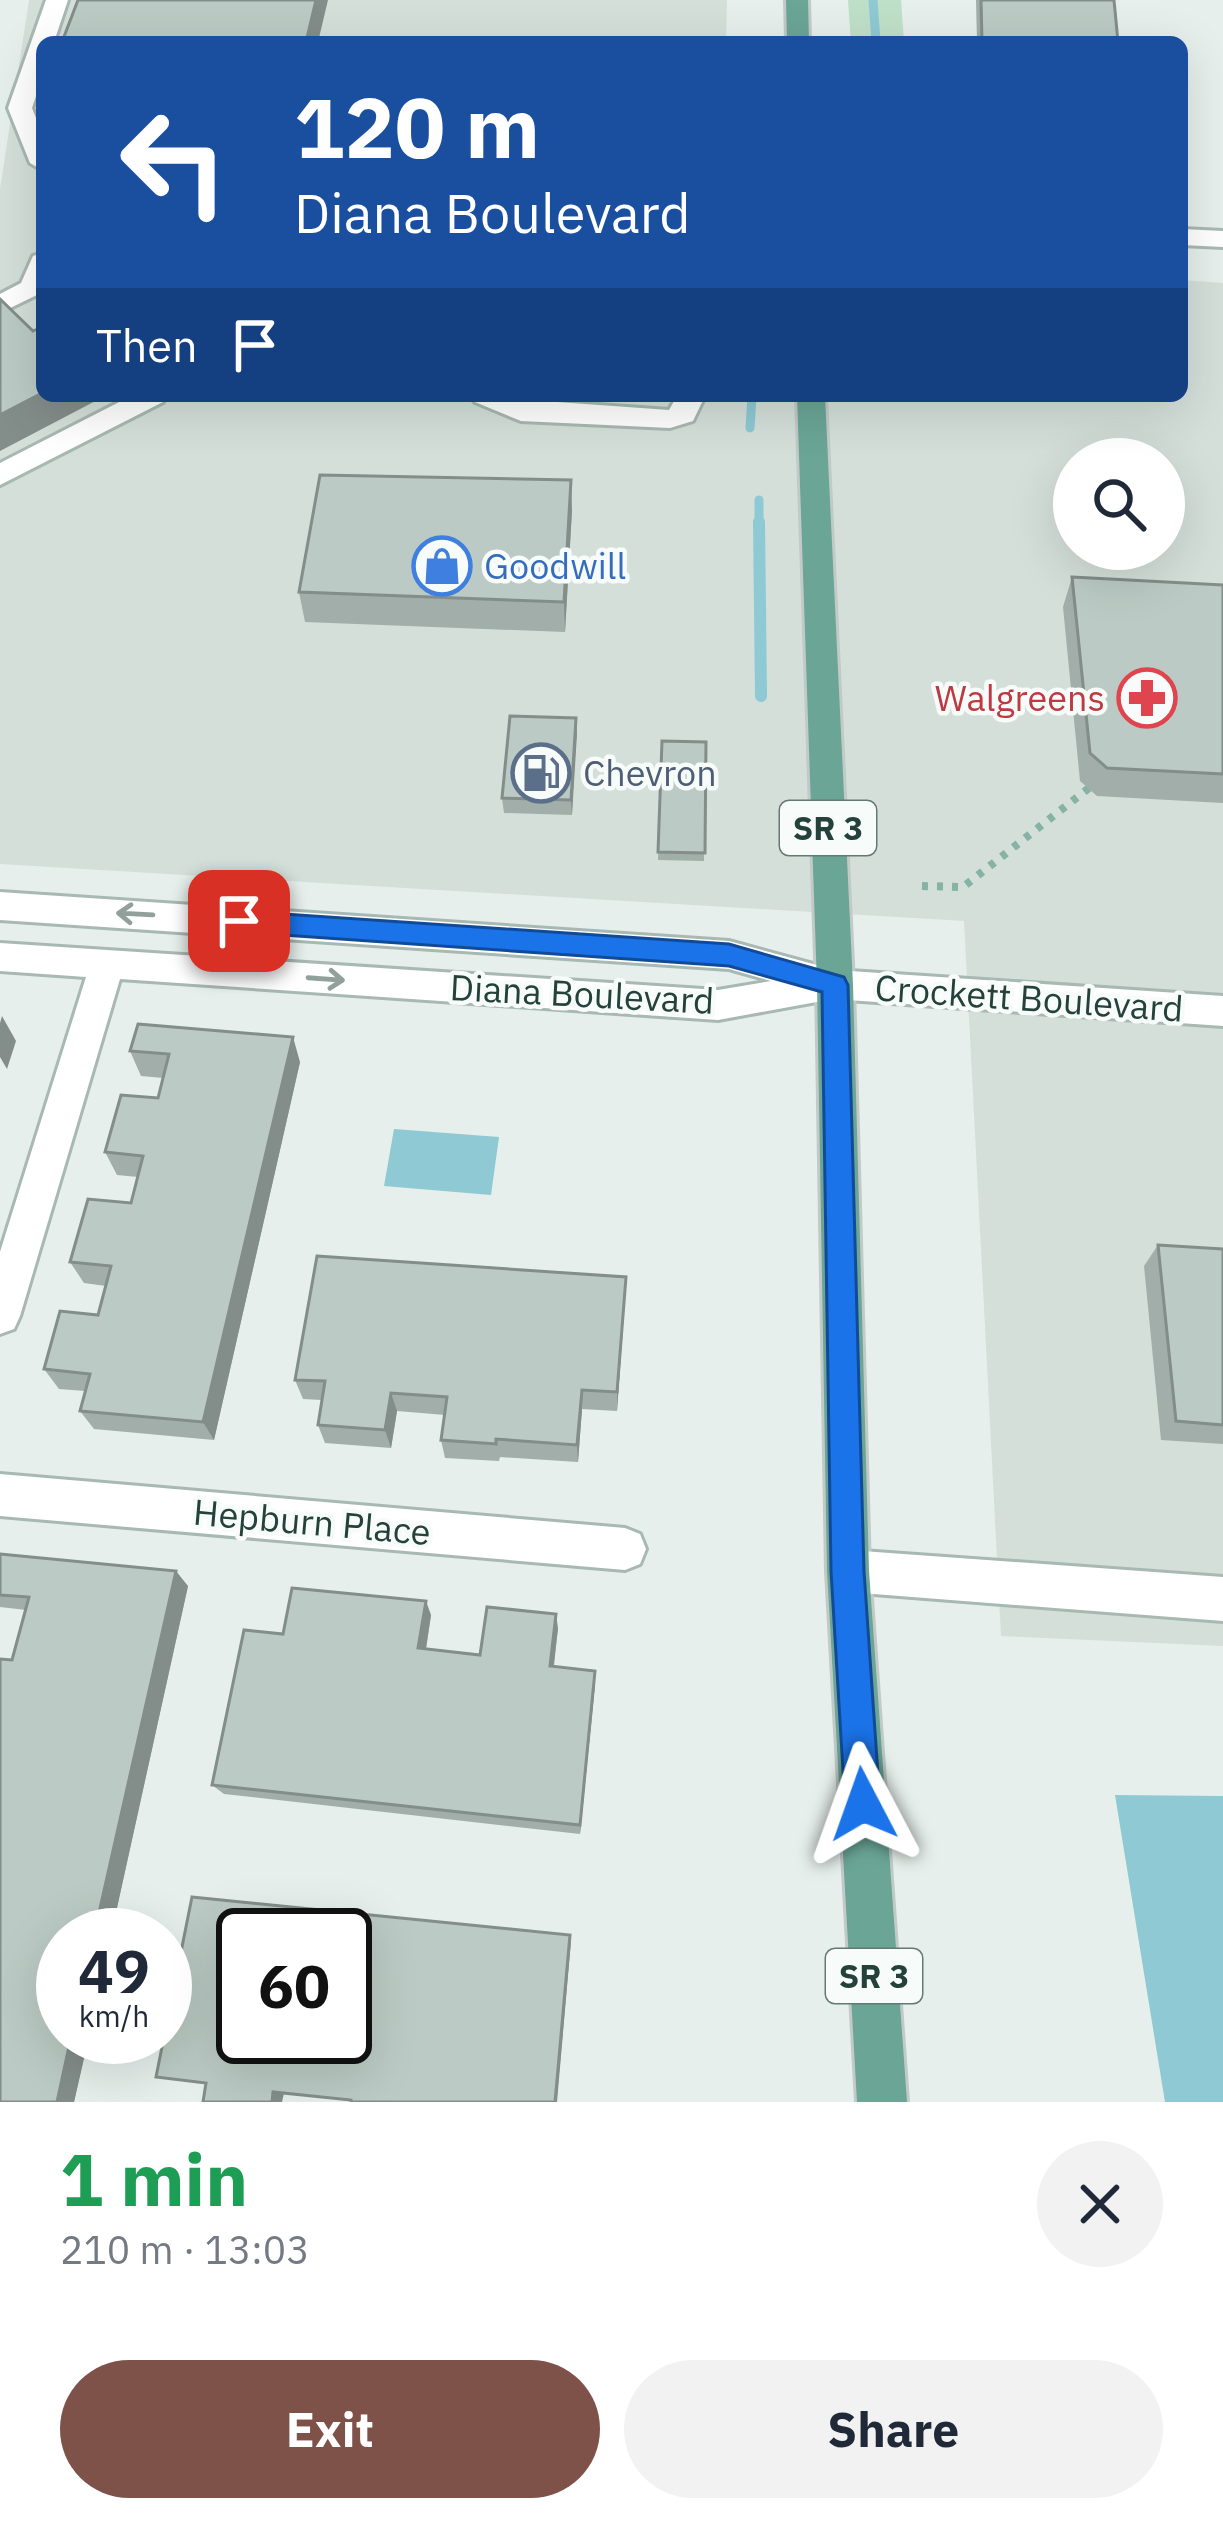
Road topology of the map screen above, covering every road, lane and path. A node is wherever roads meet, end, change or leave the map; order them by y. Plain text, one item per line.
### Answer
1 (57, 0) edge
2 (797, 0) edge
3 (44, 36) edge
4 (798, 36) edge
5 (36, 61) edge
6 (36, 148) edge
7 (1188, 237) edge
8 (1223, 239) edge
9 (36, 277) edge
10 (0, 305) edge
11 (141, 402) edge
12 (498, 402) edge
13 (688, 402) edge
14 (812, 402) edge
15 (0, 475) edge
16 (1089, 788) edge
17 (922, 886) dead end
18 (0, 906) edge
19 (429, 935) junction
20 (0, 957) edge
21 (107, 964) junction
22 (835, 985) junction
23 (421, 986) junction
24 (1223, 1011) edge
25 (0, 1316) edge
26 (0, 1495) edge
27 (625, 1549) dead end
28 (848, 1571) junction
29 (1223, 1600) edge
30 (882, 2102) edge

1 - 3 street
2 - 4 main road
5 - 6 street
7 - 8 street
9 - 10 street
11 - 15 street
12 - 13 street
14 - 22 main road, SR 3
16 - 17 path
19 -> 18 street, Diana Boulevard
19 - 22 street, Diana Boulevard
19 - 23 street, Diana Boulevard
20 - 21 street, Diana Boulevard
21 -> 23 street, Diana Boulevard
21 - 25 street
22 - 23 street, Diana Boulevard
22 - 24 street, Crockett Boulevard
22 - 28 main road, SR 3
26 - 27 street, Hepburn Place
28 - 29 street
28 - 30 main road, SR 3

